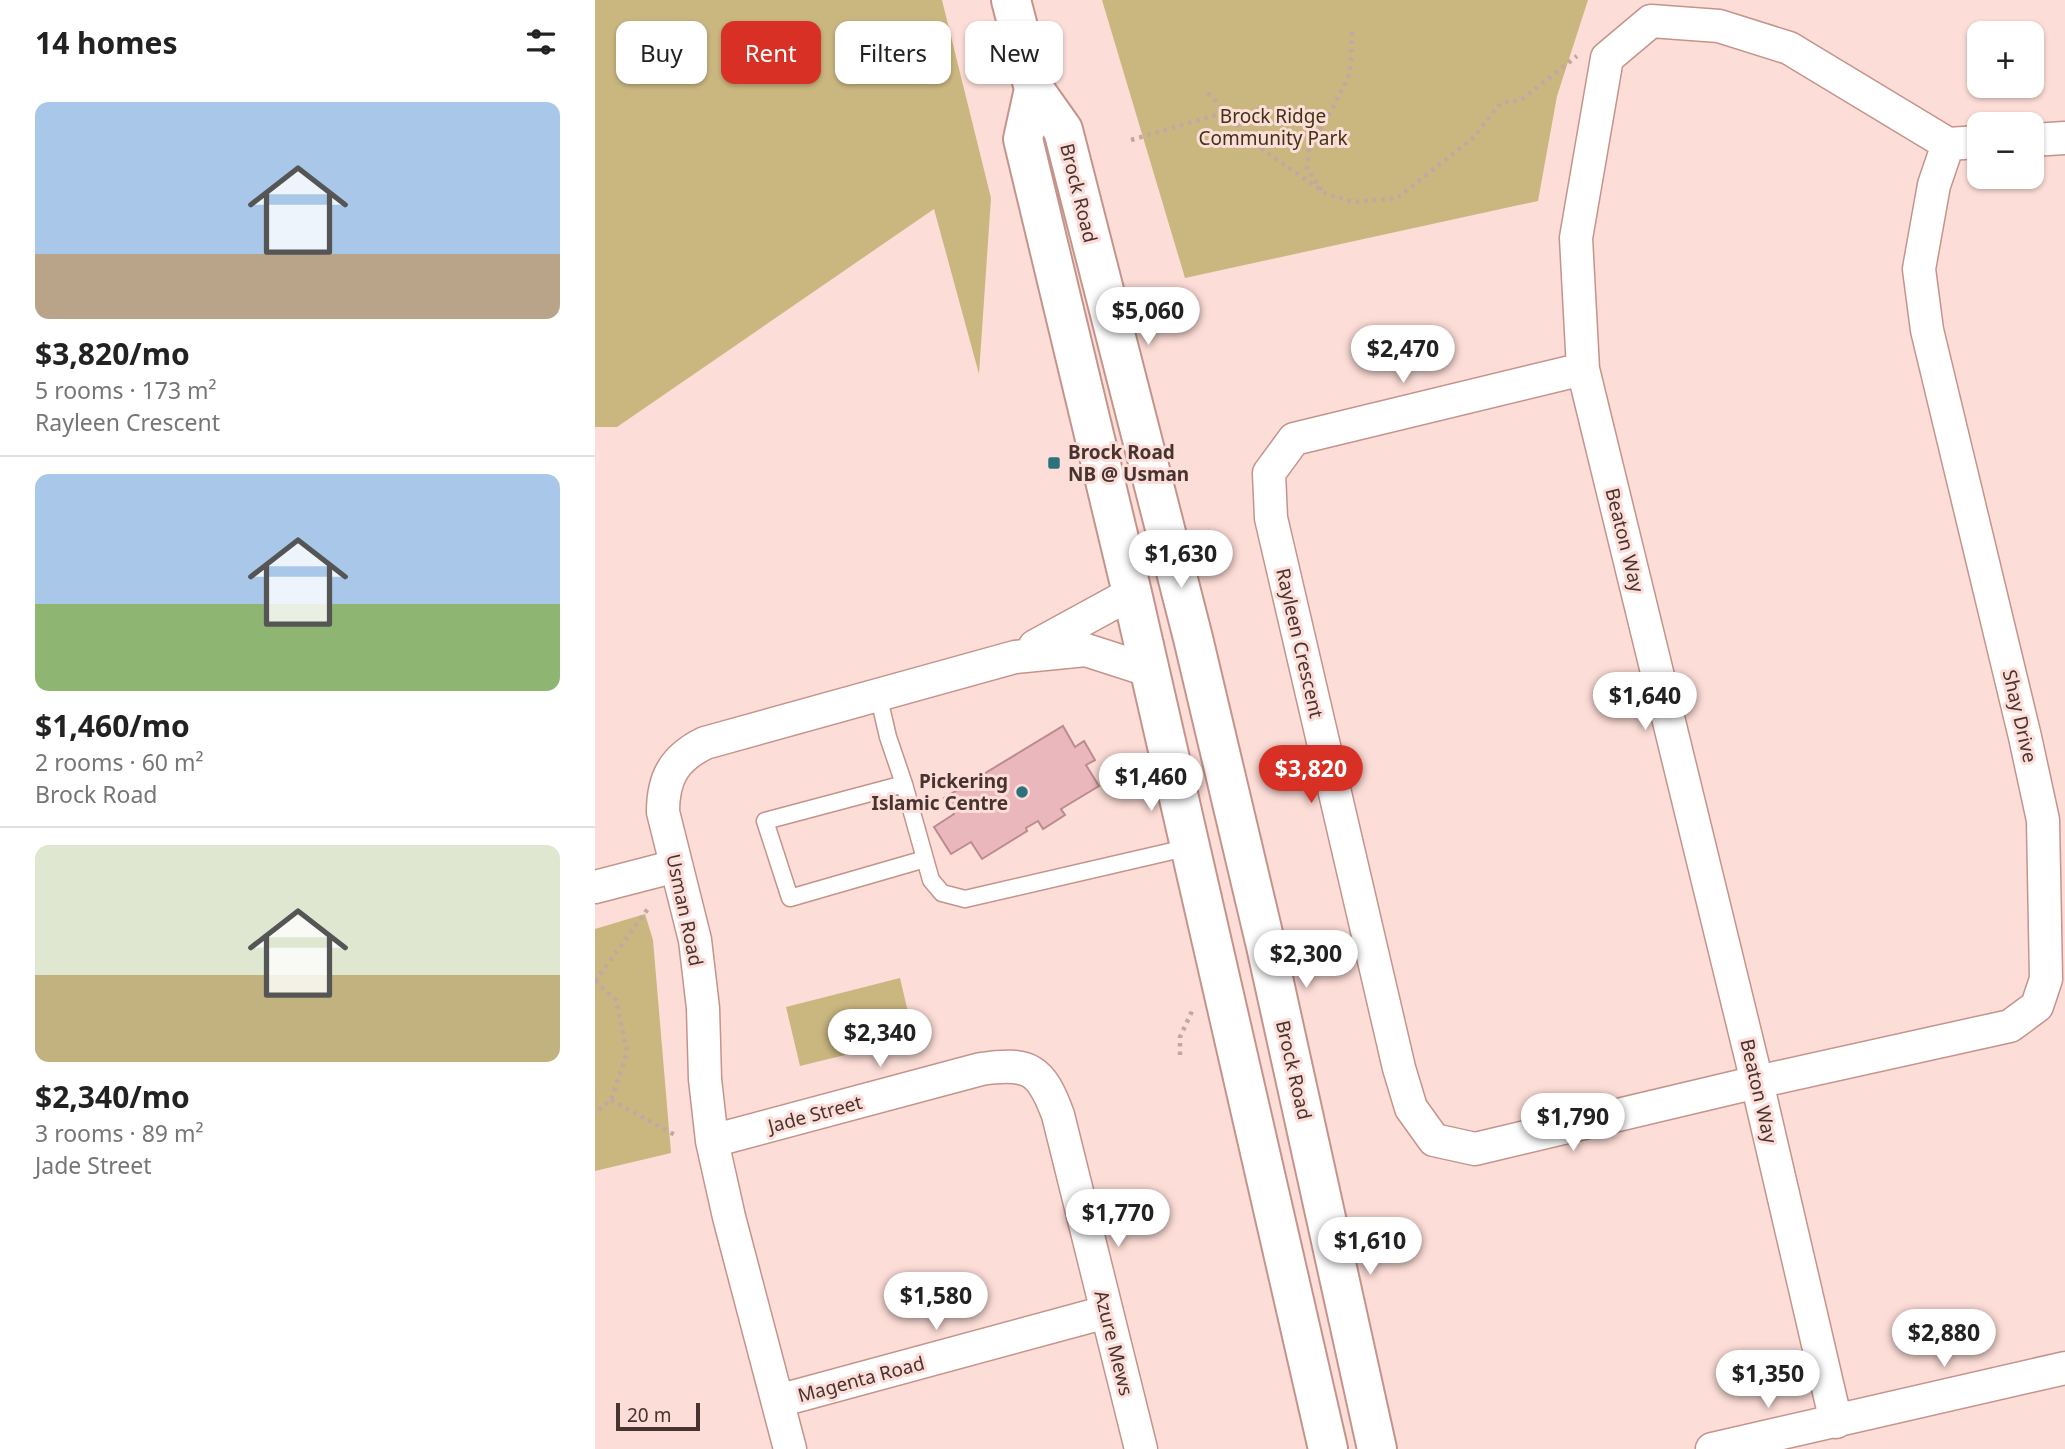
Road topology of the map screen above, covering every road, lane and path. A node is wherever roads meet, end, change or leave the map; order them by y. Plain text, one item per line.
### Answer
1 (1011, 0) edge
2 (1352, 29) dead end
3 (1581, 53) dead end
4 (1034, 89) junction
5 (1208, 93) dead end
6 (1226, 112) junction
7 (2065, 138) edge
8 (2044, 139) edge
9 (1131, 140) dead end
10 (1967, 143) edge
11 (1948, 144) junction
12 (1325, 193) junction
13 (1583, 369) junction
14 (1132, 593) junction
15 (1193, 638) junction
16 (1015, 657) junction
17 (1148, 670) junction
18 (878, 694) junction
19 (904, 784) junction
20 (1190, 847) junction
21 (925, 859) junction
22 (676, 866) junction
23 (595, 887) edge
24 (650, 906) dead end
25 (595, 981) edge
26 (1039, 1077) joint
27 (1757, 1082) junction
28 (611, 1100) junction
29 (595, 1113) edge
30 (675, 1135) dead end
31 (712, 1141) junction
32 (1106, 1312) junction
33 (2065, 1368) edge
34 (778, 1401) junction
35 (1836, 1422) junction
36 (790, 1449) edge
37 (1141, 1449) edge
38 (1328, 1449) edge
39 (1377, 1449) edge
40 (1712, 1449) edge

1 - 4 main road, Brock Road
2 - 12 path
3 - 12 path
4 - 14 main road, Brock Road
4 - 15 main road, Brock Road
5 - 6 path
6 - 9 path
6 - 12 path
7 - 8 street
10 - 11 street
11 - 13 street, Beaton Way
11 - 27 street, Shay Drive
13 - 27 street, Beaton Way
13 - 27 street, Rayleen Crescent
14 - 15 main road
14 - 16 street, Usman Road
14 - 17 main road, Brock Road
15 - 39 main road, Brock Road
16 - 17 street, Usman Road
16 - 18 street, Usman Road
17 - 20 main road, Brock Road
18 - 19 lane
18 - 22 street, Usman Road
19 - 21 lane
19 - 21 lane
20 - 21 lane
20 - 38 main road, Brock Road
22 - 23 street
22 - 31 street, Usman Road
24 - 25 path
25 - 28 path
26 - 31 street, Jade Street
26 - 32 street, Azure Mews
27 - 35 street, Beaton Way
28 - 29 path
28 - 30 path
31 - 34 street, Usman Road
32 - 34 street, Magenta Road
32 - 37 street, Azure Mews
33 - 35 street
34 - 36 street, Usman Road
35 - 40 street

